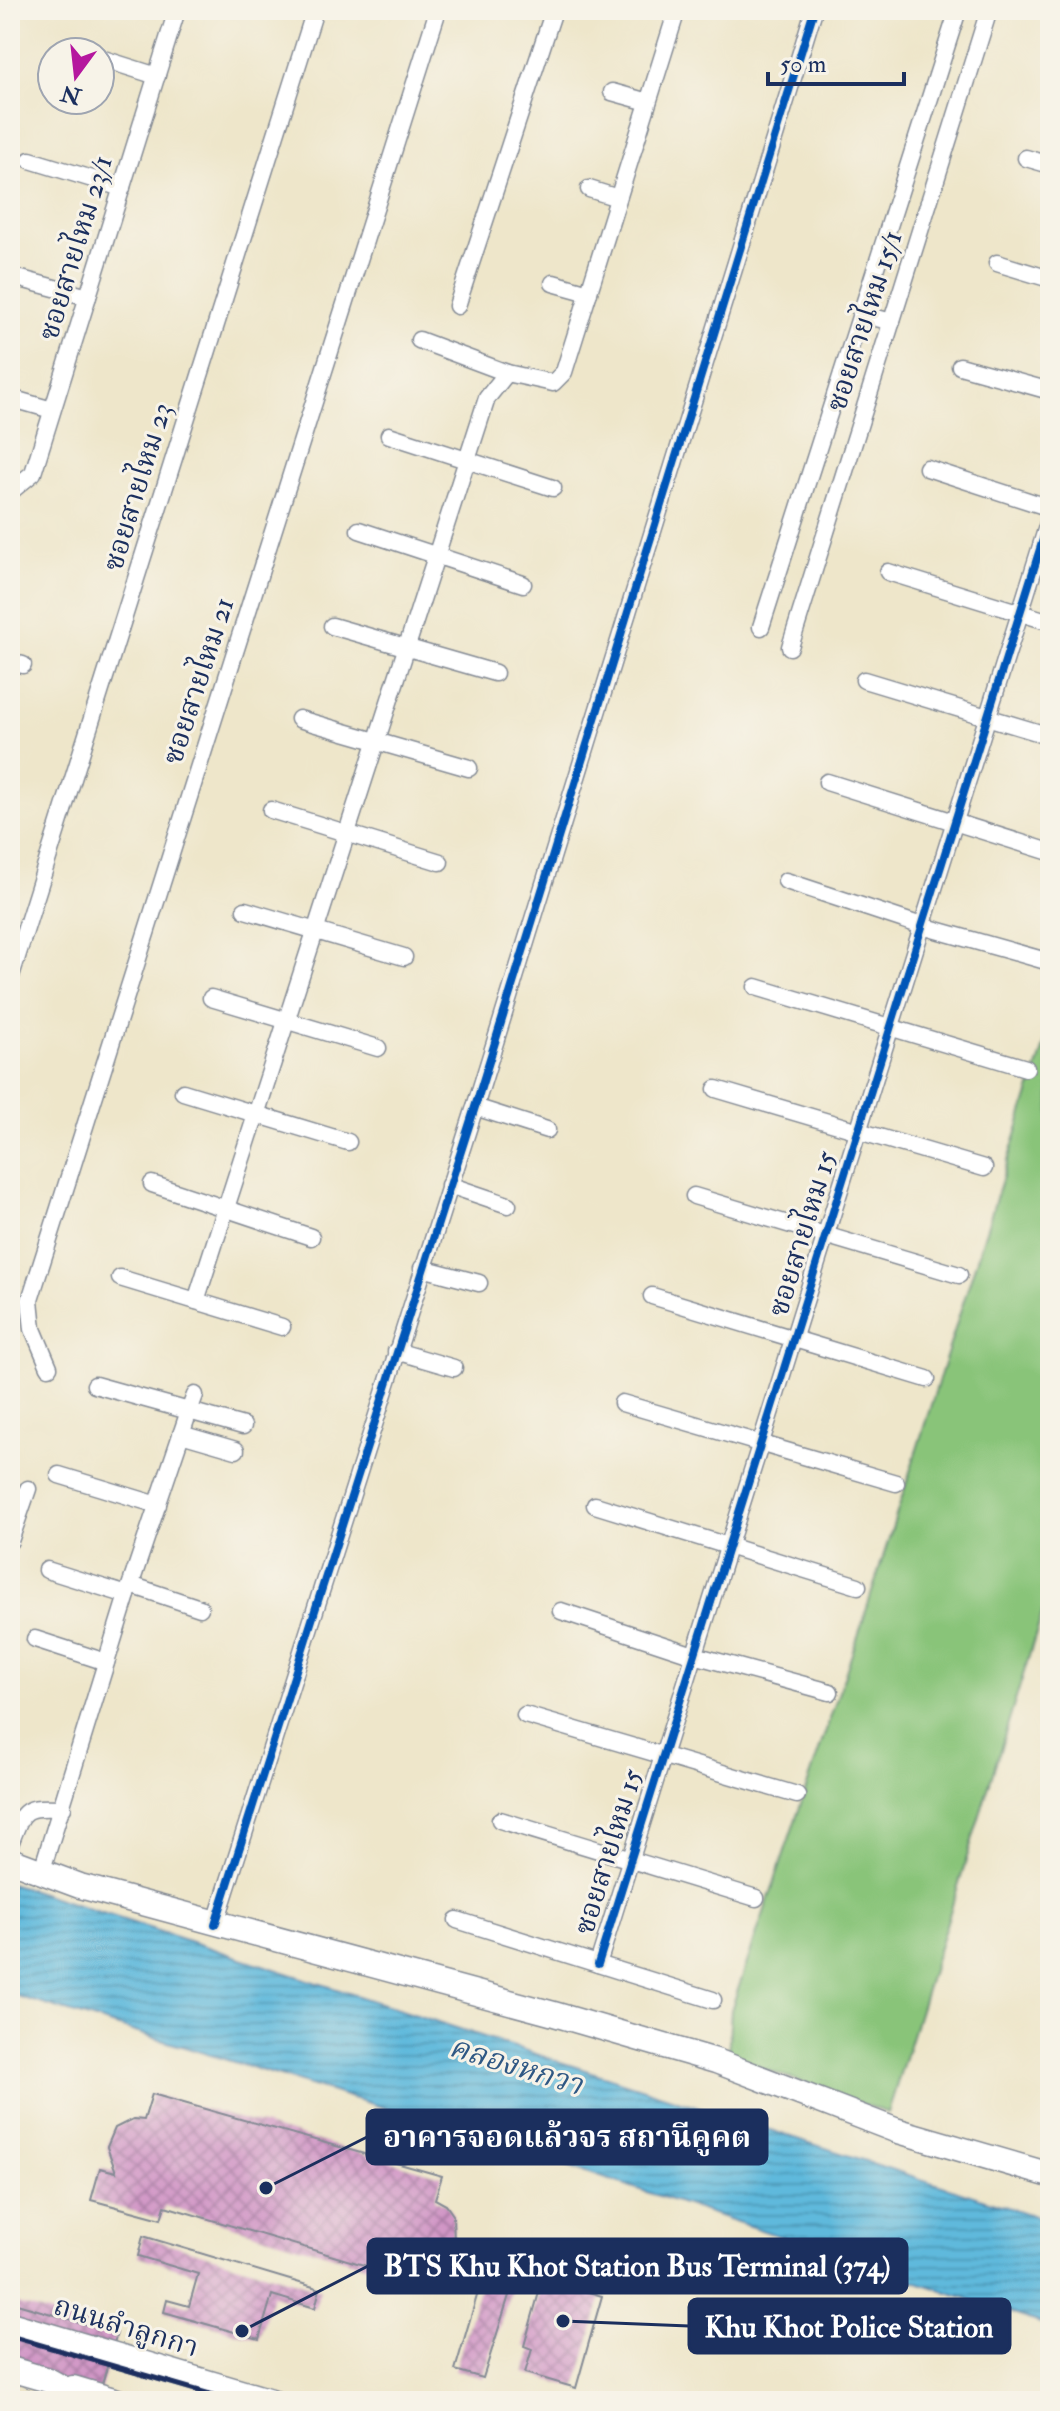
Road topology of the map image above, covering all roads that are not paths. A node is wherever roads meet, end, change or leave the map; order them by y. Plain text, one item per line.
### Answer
1 (177, 10) edge
2 (315, 10) edge
3 (438, 10) edge
4 (554, 10) edge
5 (677, 10) edge
6 (814, 10) edge
7 (958, 10) edge
8 (989, 10) edge
9 (116, 63) edge
10 (938, 70) junction
11 (157, 76) junction
12 (968, 78) junction
13 (612, 92) dead end
14 (648, 102) junction
15 (1026, 158) dead end
16 (30, 160) dead end
17 (1050, 165) edge
18 (122, 188) junction
19 (589, 189) dead end
20 (618, 198) junction
21 (997, 263) dead end
22 (10, 276) edge
23 (1050, 279) edge
24 (553, 283) dead end
25 (589, 293) junction
26 (88, 297) junction
27 (457, 306) dead end
28 (861, 314) junction
29 (892, 322) junction
30 (419, 340) dead end
31 (960, 366) dead end
32 (507, 373) junction
33 (1050, 391) edge
34 (10, 398) edge
35 (52, 410) junction
36 (389, 435) dead end
37 (467, 459) junction
38 (927, 468) dead end
39 (553, 488) dead end
40 (10, 492) edge
41 (1050, 508) edge
42 (1050, 517) edge
43 (359, 530) dead end
44 (437, 555) junction
45 (888, 572) dead end
46 (523, 584) dead end
47 (1020, 613) junction
48 (1050, 622) edge
49 (332, 626) dead end
50 (761, 627) dead end
51 (790, 647) dead end
52 (407, 649) junction
53 (495, 673) dead end
54 (864, 680) dead end
55 (987, 718) junction
56 (299, 719) dead end
57 (1050, 736) edge
58 (377, 744) junction
59 (469, 768) dead end
60 (827, 782) dead end
61 (271, 810) dead end
62 (954, 823) junction
63 (344, 832) junction
64 (1050, 852) edge
65 (440, 862) dead end
66 (786, 881) dead end
67 (245, 910) dead end
68 (922, 926) junction
69 (314, 927) junction
70 (404, 957) dead end
71 (1046, 961) dead end
72 (10, 979) edge
73 (756, 987) dead end
74 (211, 998) dead end
75 (285, 1021) junction
76 (890, 1028) junction
77 (378, 1048) dead end
78 (1026, 1068) dead end
79 (716, 1089) dead end
80 (183, 1092) dead end
81 (475, 1107) junction
82 (255, 1113) junction
83 (547, 1130) dead end
84 (858, 1130) junction
85 (348, 1142) dead end
86 (984, 1168) dead end
87 (152, 1184) dead end
88 (449, 1185) junction
89 (694, 1196) dead end
90 (508, 1205) dead end
91 (225, 1208) junction
92 (825, 1235) junction
93 (311, 1237) dead end
94 (422, 1268) junction
95 (959, 1275) dead end
96 (120, 1278) dead end
97 (479, 1283) dead end
98 (652, 1296) dead end
99 (196, 1301) junction
100 (282, 1327) dead end
101 (793, 1340) junction
102 (396, 1351) junction
103 (49, 1367) dead end
104 (454, 1368) dead end
105 (927, 1379) dead end
106 (95, 1385) dead end
107 (192, 1403) junction
108 (622, 1403) dead end
109 (243, 1426) dead end
110 (181, 1434) junction
111 (760, 1444) junction
112 (236, 1450) dead end
113 (59, 1475) dead end
114 (896, 1483) dead end
115 (28, 1489) dead end
116 (158, 1505) junction
117 (595, 1505) dead end
118 (10, 1541) edge
119 (728, 1548) junction
120 (47, 1570) dead end
121 (858, 1586) dead end
122 (129, 1590) junction
123 (200, 1608) dead end
124 (561, 1611) dead end
125 (35, 1639) dead end
126 (694, 1655) junction
127 (106, 1662) junction
128 (830, 1692) dead end
129 (525, 1715) dead end
130 (662, 1757) junction
131 (797, 1795) dead end
132 (63, 1808) junction
133 (500, 1820) dead end
134 (10, 1844) edge
135 (10, 1860) edge
136 (630, 1860) junction
137 (41, 1873) junction
138 (756, 1898) dead end
139 (457, 1920) dead end
140 (215, 1925) junction
141 (598, 1964) junction
142 (713, 2000) dead end
143 (1050, 2175) edge
144 (10, 2324) edge
145 (10, 2369) edge
146 (48, 2380) junction
147 (86, 2401) edge
148 (117, 2401) edge
149 (271, 2401) edge

1 - 11 street, ซอยสายไหม 23/1
2 - 72 street, ซอยสายไหม 23
3 - 103 street, ซอยสายไหม 21
4 - 27 street
5 - 14 street
6 - 81 street
7 - 10 street, ซอยสายไหม 15/1
8 - 12 street, ซอยสายไหม 15/1
9 - 11 street
10 - 12 street
10 - 28 street, ซอยสายไหม 15/1
11 - 18 street, ซอยสายไหม 23/1
12 - 29 street, ซอยสายไหม 15/1
13 - 14 street
14 - 20 street
15 - 17 street
16 - 18 street
18 - 26 street, ซอยสายไหม 23/1
19 - 20 street
20 - 25 street
21 - 23 street
22 - 26 street
24 - 25 street
25 - 32 street
26 - 35 street, ซอยสายไหม 23/1
28 - 29 street
28 - 50 street, ซอยสายไหม 15/1
29 - 51 street, ซอยสายไหม 15/1
30 - 32 street
31 - 33 street
32 - 37 street
34 - 35 street
35 - 40 street, ซอยสายไหม 23/1
36 - 37 street
37 - 39 street
37 - 44 street
38 - 41 street
42 - 47 street, ซอยสายไหม 15
43 - 44 street
44 - 46 street
44 - 52 street
45 - 47 street
47 - 48 street
47 - 55 street, ซอยสายไหม 15
49 - 52 street
52 - 53 street
52 - 58 street
54 - 55 street
55 - 57 street
55 - 62 street, ซอยสายไหม 15
56 - 58 street
58 - 59 street
58 - 63 street
60 - 62 street
61 - 63 street
62 - 64 street
62 - 68 street, ซอยสายไหม 15
63 - 65 street
63 - 69 street
66 - 68 street
67 - 69 street
68 - 71 street
68 - 76 street, ซอยสายไหม 15
69 - 70 street
69 - 75 street
73 - 76 street
74 - 75 street
75 - 77 street
75 - 82 street
76 - 78 street
76 - 84 street, ซอยสายไหม 15
79 - 84 street
80 - 82 street
81 - 83 street
81 - 88 street
82 - 85 street
82 - 91 street
84 - 86 street
84 - 92 street, ซอยสายไหม 15
87 - 91 street
88 - 90 street
88 - 94 street
89 - 92 street
91 - 93 street
91 - 99 street
92 - 95 street
92 - 101 street, ซอยสายไหม 15
94 - 97 street
94 - 102 street
96 - 99 street
98 - 101 street
99 - 100 street
101 - 105 street
101 - 111 street, ซอยสายไหม 15
102 - 104 street
102 - 140 street
106 - 107 street
107 - 109 street
107 - 110 street
108 - 111 street
110 - 112 street
110 - 116 street
111 - 114 street
111 - 119 street, ซอยสายไหม 15
113 - 116 street
115 - 118 street
116 - 122 street
117 - 119 street
119 - 121 street
119 - 126 street, ซอยสายไหม 15
120 - 122 street
122 - 123 street
122 - 127 street
124 - 126 street
125 - 127 street
126 - 128 street
126 - 130 street, ซอยสายไหม 15
127 - 132 street
129 - 130 street
130 - 131 street
130 - 136 street, ซอยสายไหม 15
132 - 134 street
132 - 137 street
133 - 136 street
135 - 137 street
136 - 138 street
136 - 141 street, ซอยสายไหม 15
137 - 140 street
139 - 141 street
140 - 143 street
141 - 142 street
144 - 149 street, ถนนลำลูกกา
145 - 146 street
146 - 147 street
146 - 148 street

